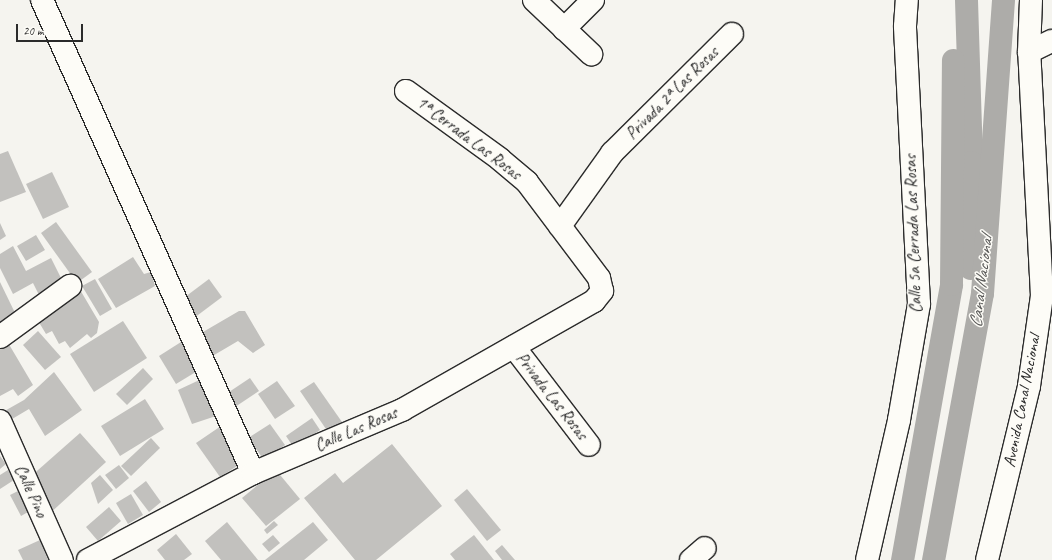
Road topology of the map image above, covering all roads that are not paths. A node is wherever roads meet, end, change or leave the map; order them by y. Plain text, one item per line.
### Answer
1 (42, 0) edge
2 (534, 0) edge
3 (593, 0) edge
4 (907, 0) edge
5 (1031, 0) edge
6 (564, 29) junction
7 (732, 34) dead end
8 (1052, 41) edge
9 (1029, 52) junction
10 (591, 54) dead end
11 (406, 90) dead end
12 (1038, 202) junction
13 (1052, 219) edge
14 (560, 226) junction
15 (599, 278) joint
16 (70, 286) dead end
17 (0, 337) edge
18 (514, 347) junction
19 (0, 422) edge
20 (589, 445) dead end
21 (253, 473) junction
22 (62, 560) edge
23 (88, 560) edge
24 (867, 560) edge
25 (987, 560) edge

1 - 21 street
2 - 6 street
3 - 6 street
4 - 24 street, Calle 5a Cerrada Las Rosas
5 - 9 street, Avenida Canal Nacional
6 - 10 street
7 - 14 street, Privada 2ª Las Rosas
8 - 9 street
9 - 12 street, Avenida Canal Nacional
11 - 14 street, 1ª Cerrada Las Rosas
12 - 13 street
12 - 25 street, Avenida Canal Nacional
14 - 15 street, 1ª Cerrada Las Rosas
15 - 18 street, Calle Las Rosas
16 - 17 street
18 - 20 street, Privada Las Rosas
18 - 21 street, Calle Las Rosas
19 - 22 street, Calle Pino
21 - 23 street, Calle Las Rosas

